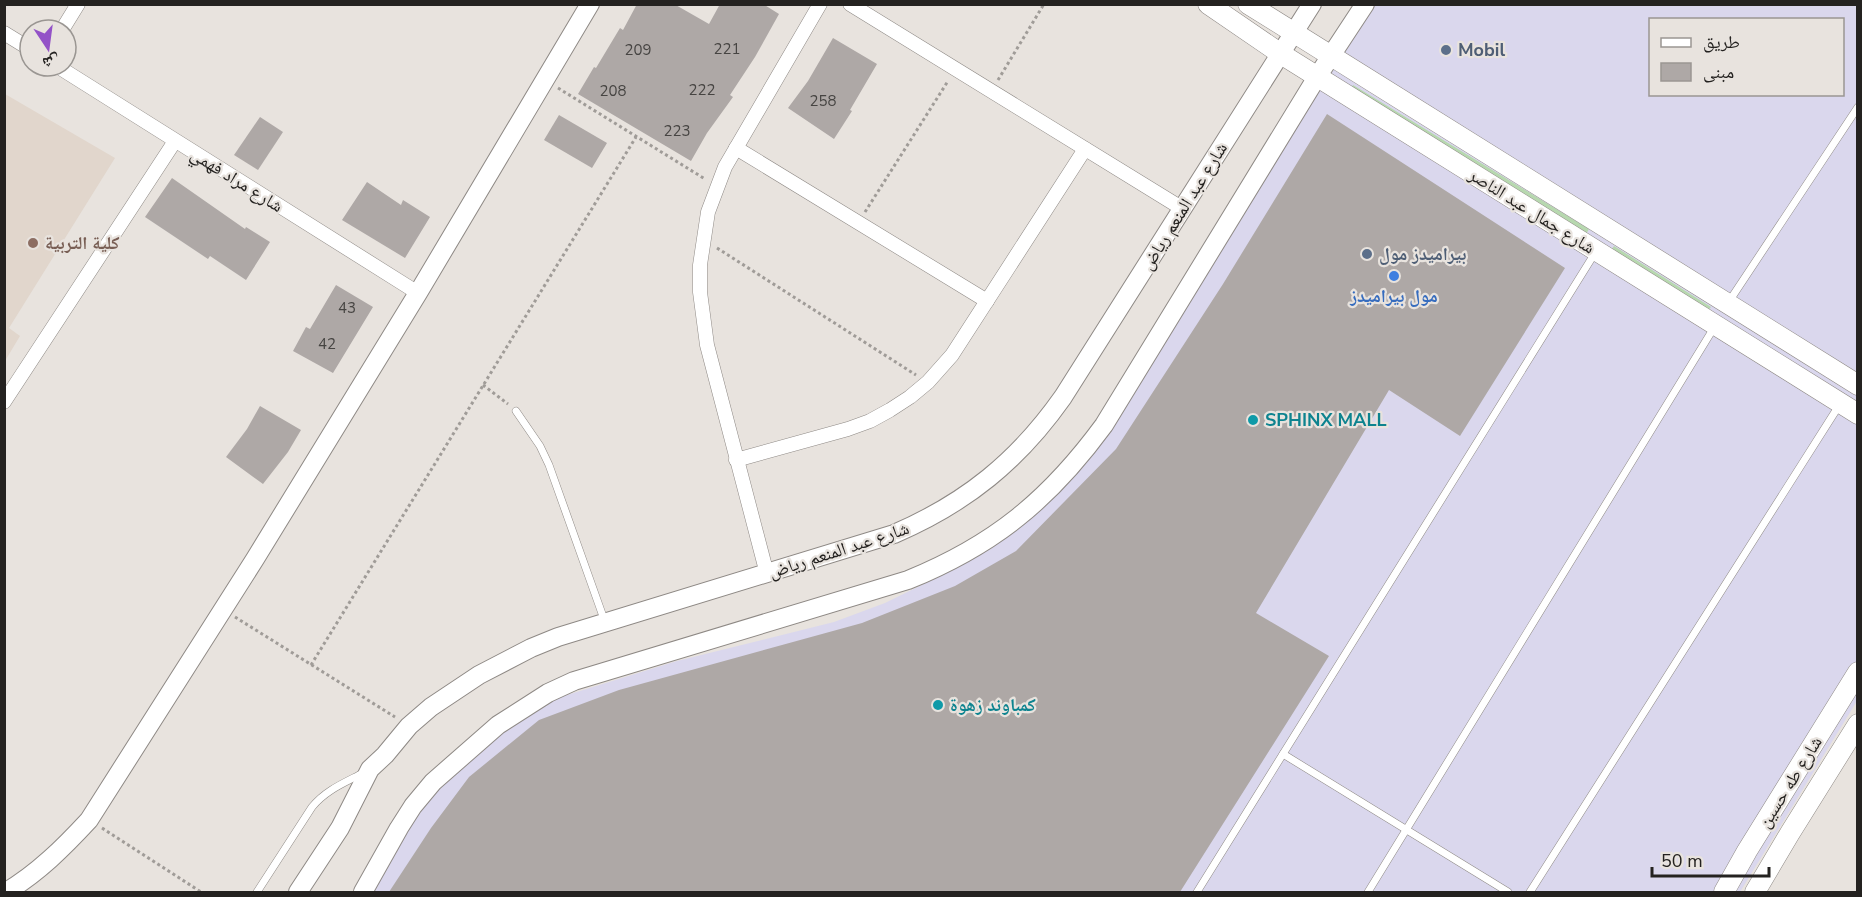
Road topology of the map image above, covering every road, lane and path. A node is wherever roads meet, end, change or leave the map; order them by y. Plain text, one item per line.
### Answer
1 (78, 4) edge
2 (590, 4) edge
3 (820, 4) edge
4 (850, 4) edge
5 (1044, 4) edge
6 (1208, 4) edge
7 (1248, 4) edge
8 (1312, 4) edge
9 (1365, 4) edge
10 (70, 18) edge
11 (4, 33) edge
12 (1294, 34) junction
13 (18, 42) edge
14 (1281, 54) junction
15 (1331, 57) junction
16 (956, 69) junction
17 (1317, 77) junction
18 (76, 78) edge
19 (544, 80) junction
20 (991, 91) junction
21 (1857, 107) edge
22 (636, 137) junction
23 (175, 141) junction
24 (736, 148) junction
25 (1084, 148) junction
26 (717, 187) junction
27 (1183, 208) junction
28 (859, 223) junction
29 (703, 238) junction
30 (1596, 252) junction
31 (418, 292) junction
32 (987, 302) junction
33 (1727, 305) junction
34 (1715, 326) junction
35 (928, 382) junction
36 (483, 385) junction
37 (1857, 385) edge
38 (4, 402) edge
39 (1840, 404) junction
40 (516, 411) joint
41 (1857, 414) edge
42 (736, 460) junction
43 (767, 574) junction
44 (223, 610) junction
45 (605, 622) junction
46 (311, 664) junction
47 (1857, 672) edge
48 (1857, 724) edge
49 (409, 726) junction
50 (1283, 754) junction
51 (370, 769) junction
52 (89, 819) junction
53 (1407, 829) junction
54 (366, 891) edge
55 (6, 892) edge
56 (201, 892) edge
57 (257, 892) edge
58 (298, 892) edge
59 (1197, 892) edge
60 (1368, 892) edge
61 (1508, 892) edge
62 (1530, 892) edge
63 (1724, 892) edge
64 (1755, 892) edge

1 - 10 street
2 - 19 street
3 - 24 street
4 - 16 street
5 - 20 path
6 - 14 main road, شارع جمال عبد الناصر
7 - 12 main road, شارع جمال عبد الناصر
8 - 12 street, شارع عبد المنعم رياض
9 - 15 street
11 - 13 street
12 - 14 street, شارع عبد المنعم رياض
12 - 15 main road, شارع جمال عبد الناصر
14 - 17 main road, شارع جمال عبد الناصر
14 - 27 street, شارع عبد المنعم رياض
15 - 17 street
15 - 33 main road, شارع جمال عبد الناصر
16 - 20 street
16 - 28 path
17 - 30 main road, شارع جمال عبد الناصر
17 - 54 street
18 - 23 street, شارع مراد فهمي
19 - 22 path
19 - 31 street
20 - 25 street
21 - 33 lane
22 - 26 path
22 - 36 path
23 - 31 street, شارع مراد فهمي
23 - 38 street
24 - 26 street
24 - 28 street
25 - 27 street
25 - 32 street
26 - 29 street
27 - 43 street, شارع عبد المنعم رياض
28 - 32 street
29 - 35 path
29 - 42 street
30 - 34 main road, شارع جمال عبد الناصر
30 - 50 lane
31 - 44 street
32 - 35 street
33 - 37 main road, شارع جمال عبد الناصر
34 - 39 main road, شارع جمال عبد الناصر
34 - 53 lane
35 - 42 street
36 - 40 path
36 - 46 path
39 - 41 main road, شارع جمال عبد الناصر
39 - 62 lane
40 - 45 lane
42 - 43 street
43 - 45 street, شارع عبد المنعم رياض
44 - 46 path
44 - 52 street
45 - 49 street, شارع عبد المنعم رياض
46 - 49 path
47 - 63 main road, شارع طه حسين
48 - 64 main road, شارع طه حسين
49 - 51 street, شارع عبد المنعم رياض
50 - 53 lane
50 - 59 lane
51 - 57 lane
51 - 58 street, شارع عبد المنعم رياض
52 - 55 street
52 - 56 path
53 - 60 lane
53 - 61 lane

